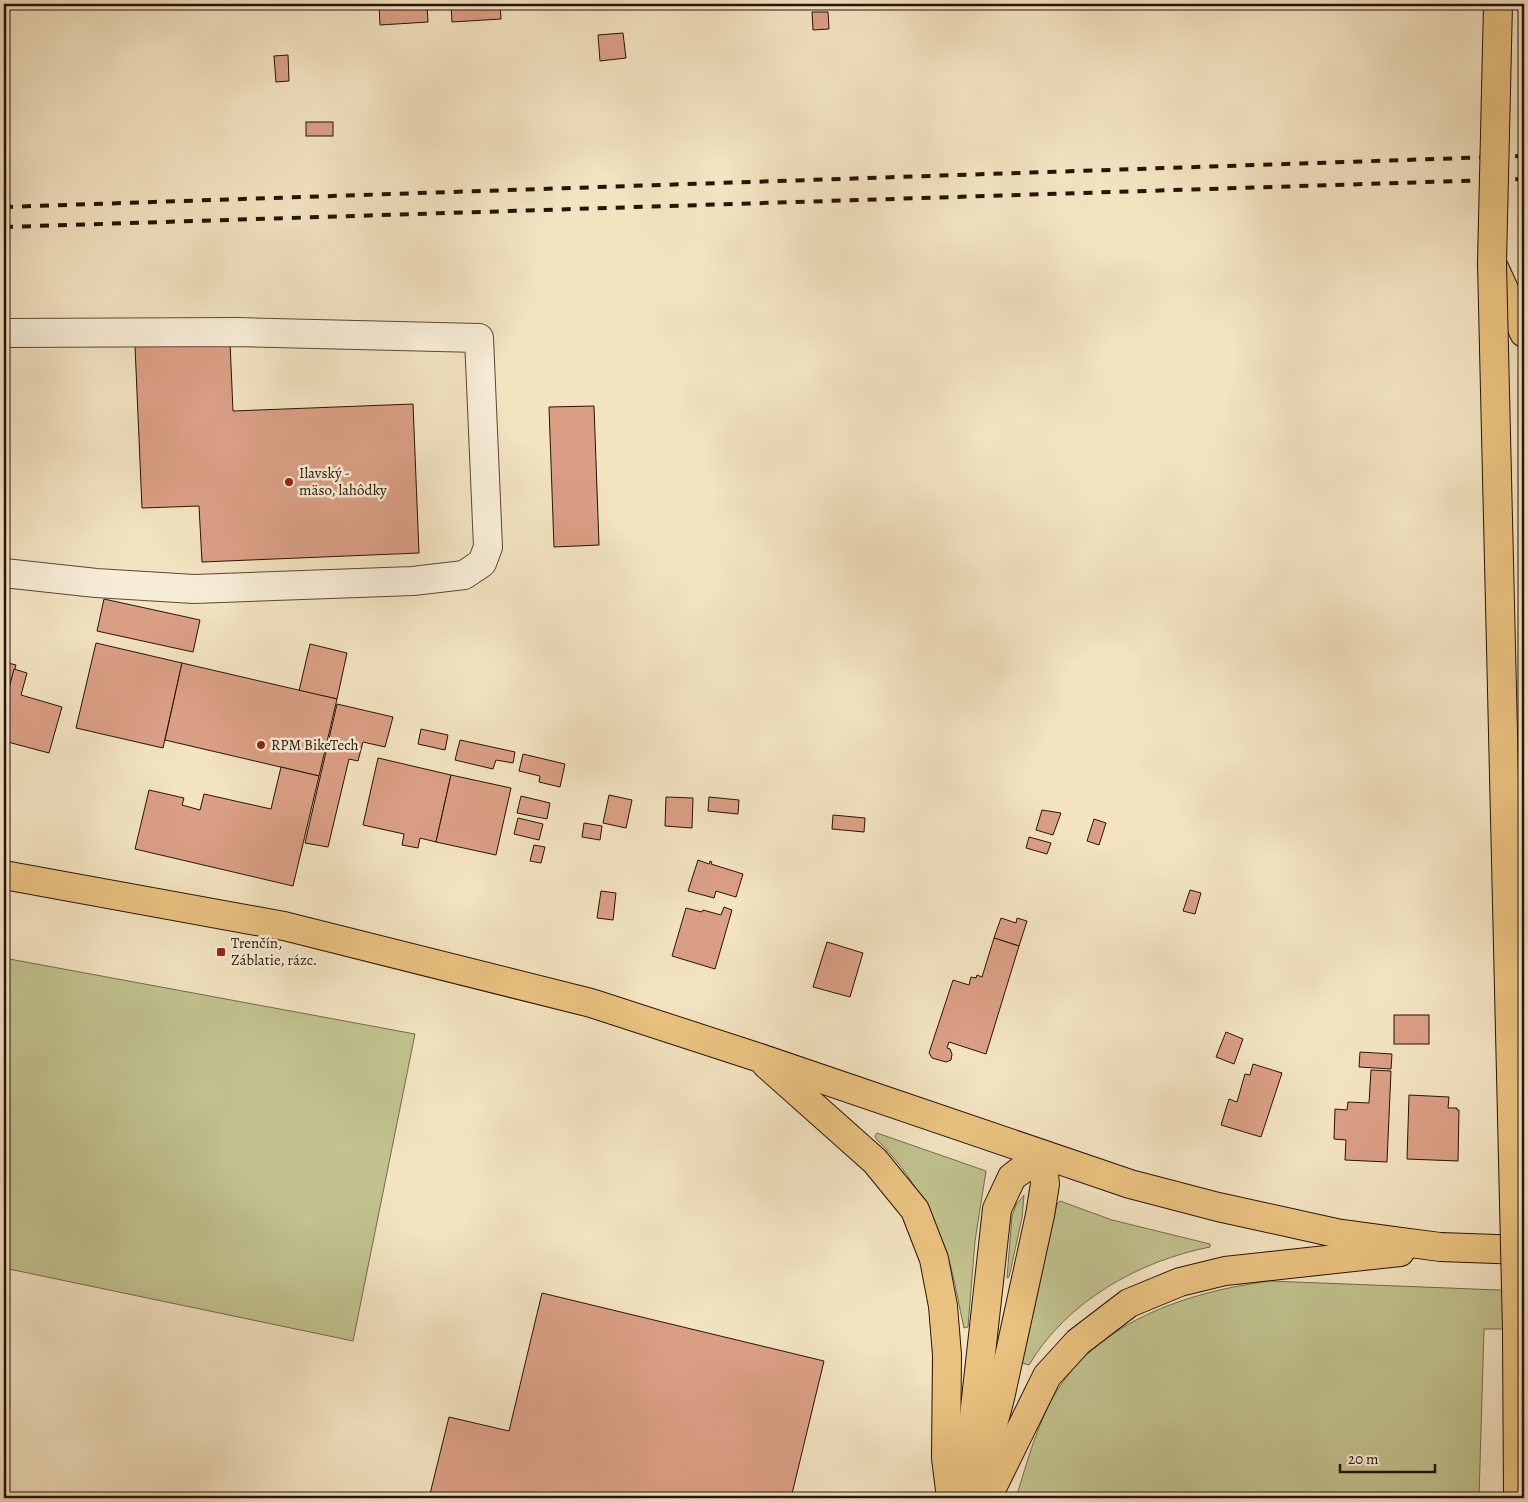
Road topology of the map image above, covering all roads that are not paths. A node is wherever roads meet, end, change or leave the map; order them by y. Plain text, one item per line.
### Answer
1 (1498, 4) edge
2 (1492, 263) junction
3 (1524, 333) edge
4 (4, 334) edge
5 (4, 573) edge
6 (4, 875) edge
7 (757, 1056) junction
8 (1042, 1155) junction
9 (1440, 1247) junction
10 (1524, 1250) edge
11 (951, 1498) edge
12 (965, 1498) edge
13 (974, 1498) edge
14 (987, 1498) edge
15 (1518, 1498) edge

1 - 2 main road, bridge
2 - 3 main road
2 - 15 main road, bridge
4 - 5 lane
6 - 7 main road
7 - 8 main road
7 - 11 main road
8 - 9 main road
8 - 12 main road
8 - 13 main road
9 - 10 main road
9 - 14 main road

